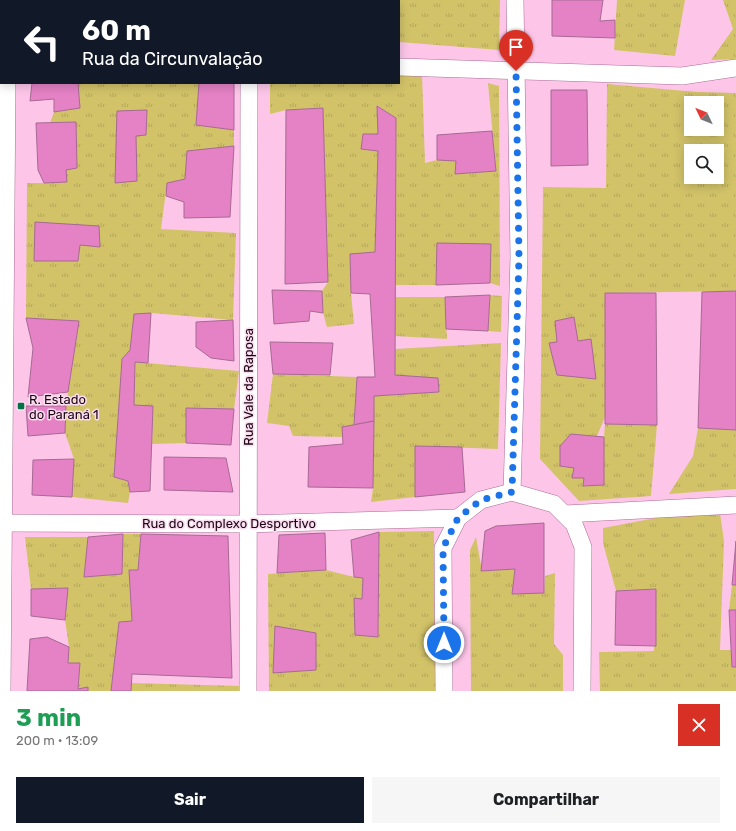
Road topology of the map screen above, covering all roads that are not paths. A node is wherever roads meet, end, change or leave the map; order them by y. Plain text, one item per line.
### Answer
1 (515, 0) edge
2 (400, 68) edge
3 (736, 68) edge
4 (516, 71) junction
5 (7, 84) edge
6 (249, 84) edge
7 (512, 492) junction
8 (736, 505) edge
9 (565, 514) junction
10 (458, 518) junction
11 (1, 523) edge
12 (248, 524) junction
13 (2, 691) edge
14 (248, 691) edge
15 (444, 691) edge
16 (582, 691) edge

1 - 4 street
2 - 4 street
3 - 4 street
4 - 7 street
5 - 11 street
6 - 12 street, Rua Vale da Raposa
7 - 9 street
7 - 10 street
8 - 9 street
9 - 16 street
10 - 12 street, Rua do Complexo Desportivo
10 - 15 street
11 - 12 street, Rua do Complexo Desportivo
11 - 13 street
12 - 14 street, Rua Vale da Raposa

